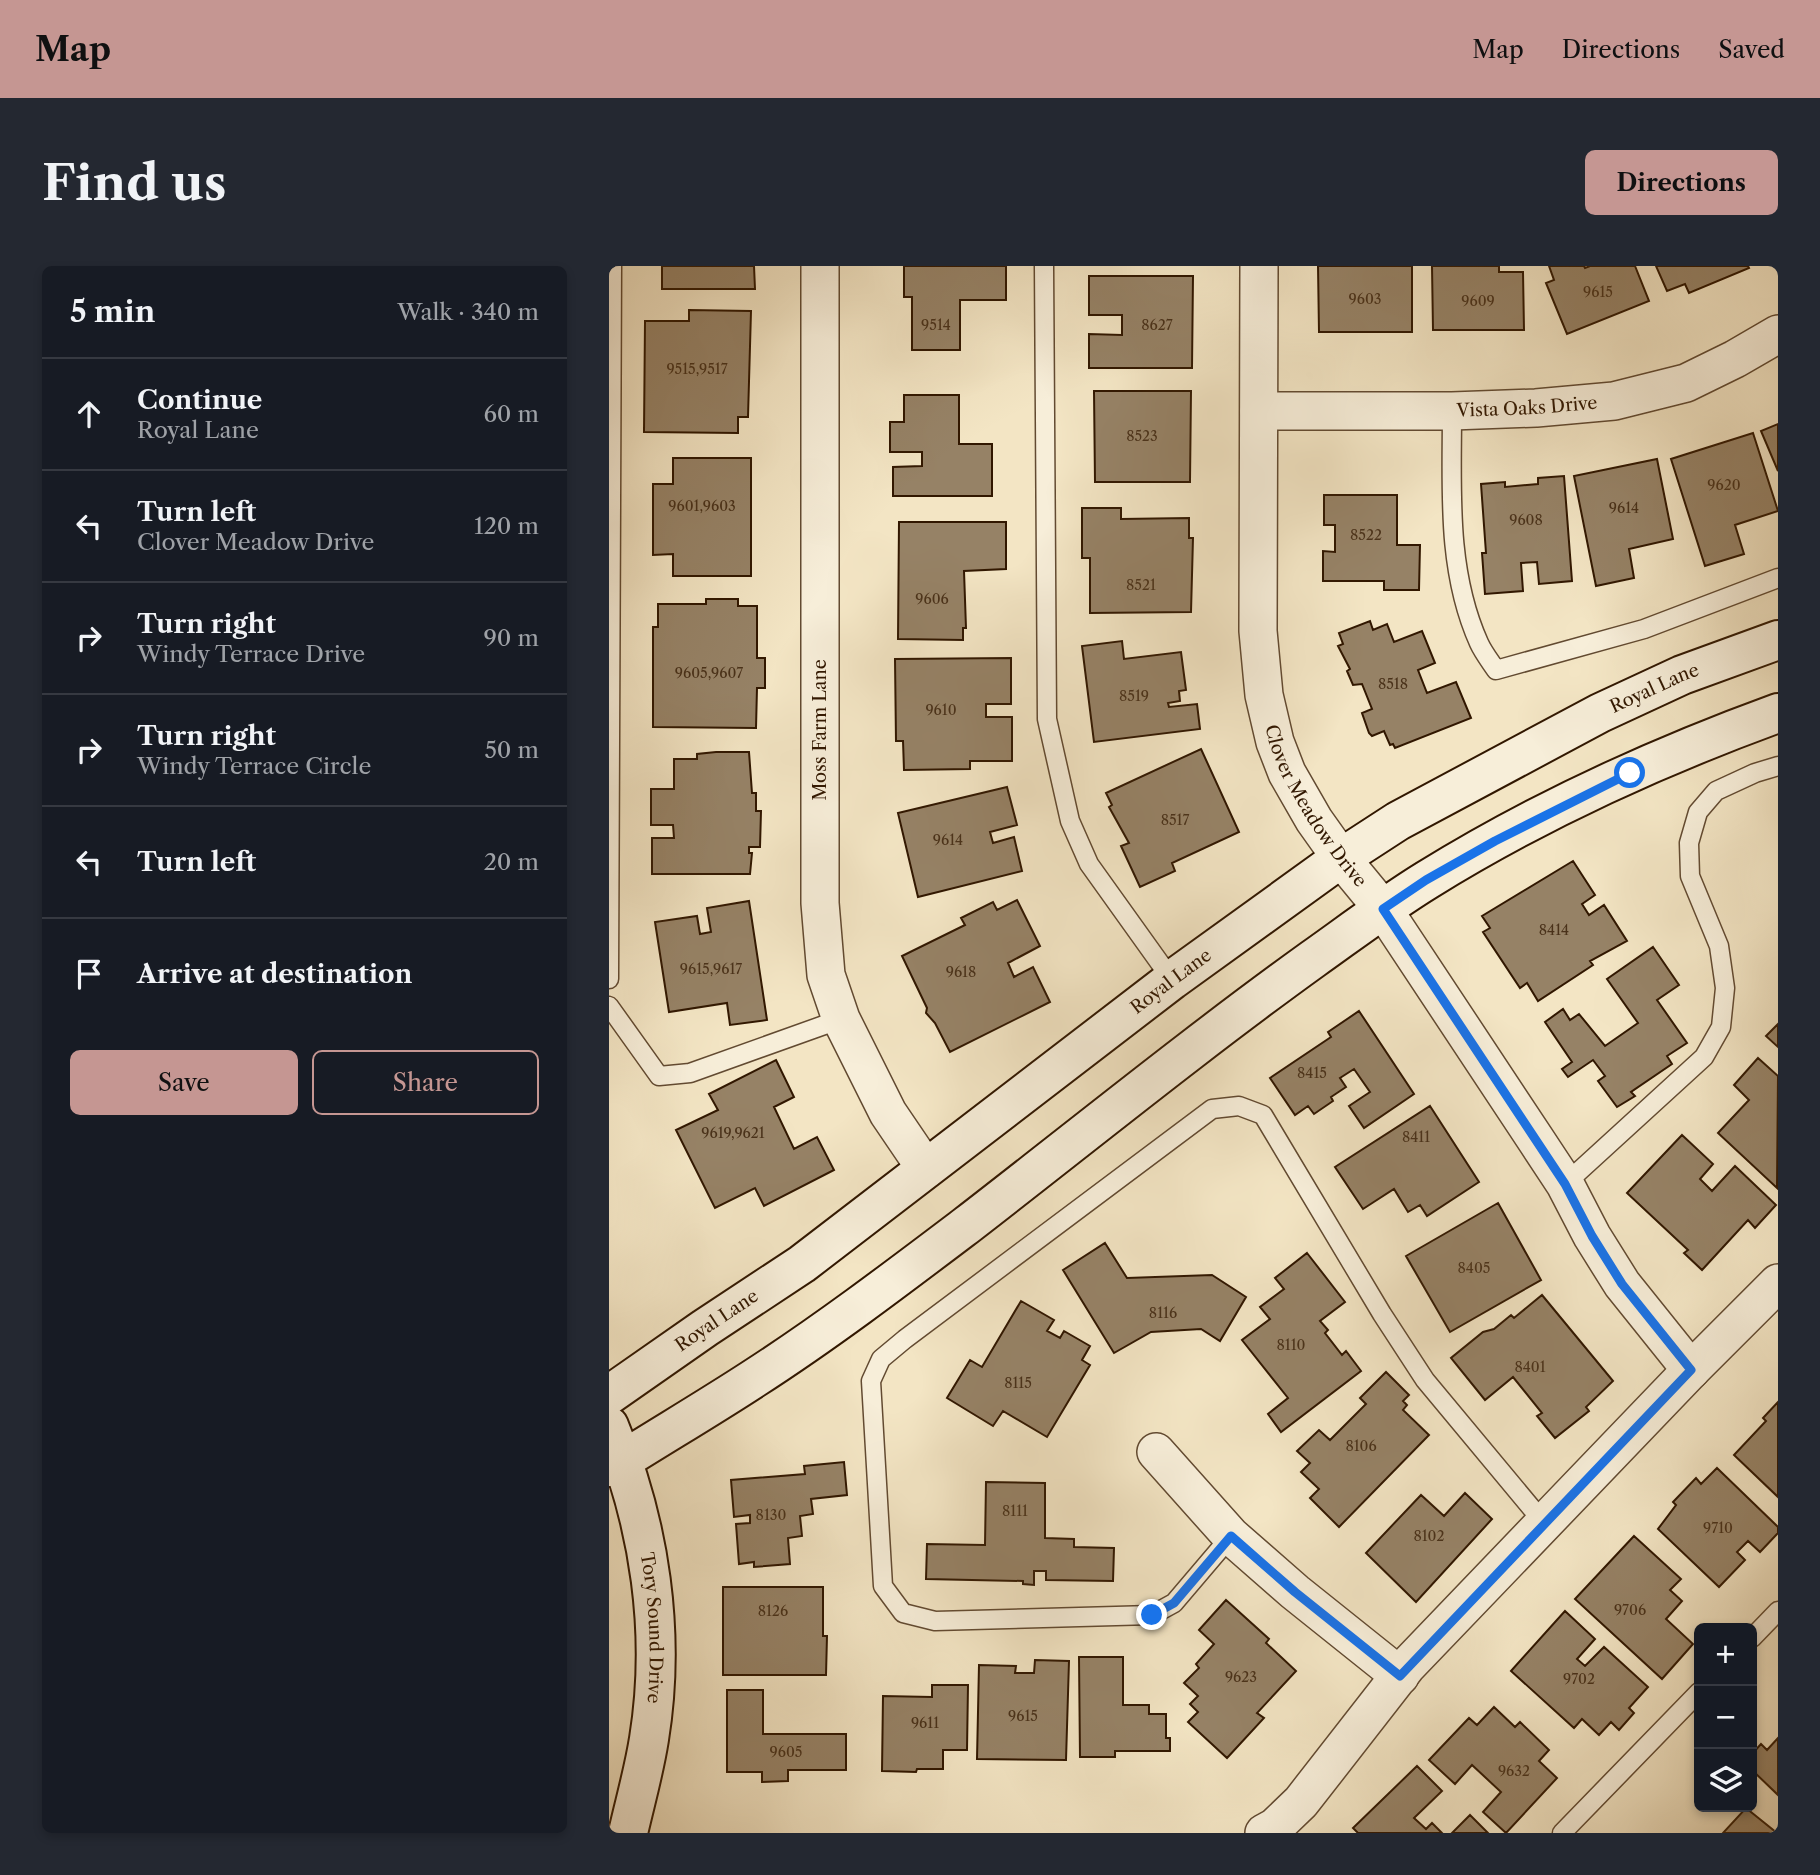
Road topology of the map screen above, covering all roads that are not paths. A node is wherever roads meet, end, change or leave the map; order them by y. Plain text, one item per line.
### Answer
1 (613, 266) edge
2 (820, 266) edge
3 (1044, 266) edge
4 (1259, 266) edge
5 (1778, 334) edge
6 (1259, 411) junction
7 (1453, 411) junction
8 (1778, 578) edge
9 (1778, 640) edge
10 (1778, 713) edge
11 (1778, 766) edge
12 (1341, 858) junction
13 (1383, 909) junction
14 (609, 979) edge
15 (1172, 980) junction
16 (609, 1006) edge
17 (842, 1019) junction
18 (926, 1169) junction
19 (1565, 1184) junction
20 (1778, 1283) edge
21 (1691, 1370) junction
22 (609, 1395) edge
23 (609, 1426) edge
24 (1156, 1452) dead end
25 (616, 1464) edge
26 (1544, 1523) junction
27 (1231, 1536) junction
28 (1778, 1611) edge
29 (1757, 1633) edge
30 (1400, 1676) junction
31 (1694, 1697) edge
32 (628, 1833) edge
33 (1264, 1833) edge
34 (1562, 1833) edge

1 - 14 lane
2 - 17 street, Moss Farm Lane
3 - 15 lane
4 - 6 street, Clover Meadow Drive
5 - 7 street, Vista Oaks Drive
6 - 7 street, Vista Oaks Drive
6 - 12 street, Clover Meadow Drive
7 - 8 lane
9 - 12 main road, Royal Lane
10 - 13 main road
11 - 19 lane
12 - 13 street, Clover Meadow Drive
12 - 15 main road, Royal Lane
13 - 19 street, Clover Meadow Drive
13 - 25 main road
15 - 18 main road, Royal Lane
16 - 17 lane
17 - 18 street, Moss Farm Lane
18 - 22 main road, Royal Lane
19 - 21 street, Clover Meadow Drive
20 - 21 street
21 - 26 street
23 - 25 main road, Tory Sound Drive
24 - 27 street
25 - 32 main road, Tory Sound Drive
26 - 27 lane
26 - 30 street
27 - 30 street
28 - 29 lane
30 - 33 street
31 - 34 lane

